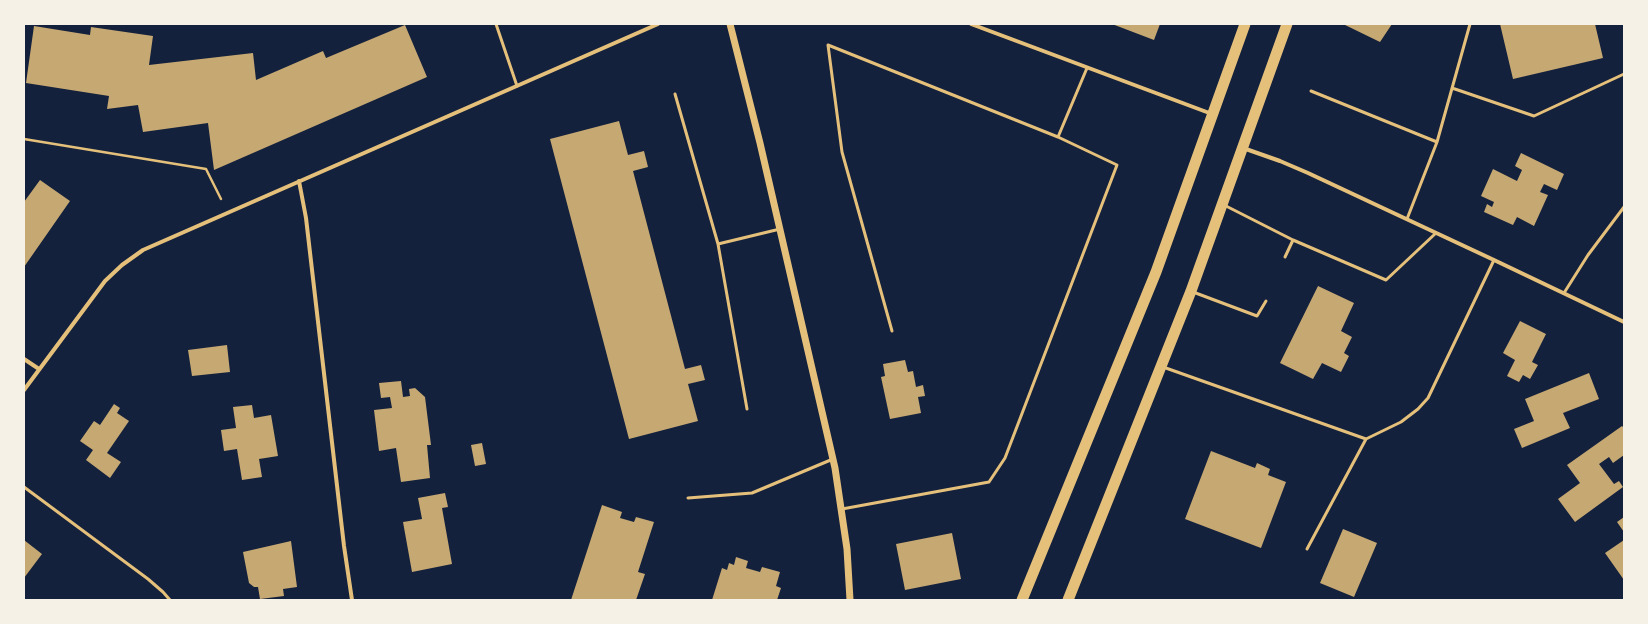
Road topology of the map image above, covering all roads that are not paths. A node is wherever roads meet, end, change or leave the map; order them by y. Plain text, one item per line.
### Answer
1 (496, 24) edge
2 (658, 24) edge
3 (730, 24) edge
4 (971, 24) edge
5 (1245, 24) edge
6 (1287, 24) edge
7 (1470, 24) edge
8 (1087, 68) junction
9 (1624, 74) edge
10 (517, 86) junction
11 (1452, 88) junction
12 (1311, 90) dead end
13 (675, 94) dead end
14 (1213, 114) junction
15 (1058, 137) junction
16 (1437, 142) junction
17 (1242, 148) junction
18 (299, 181) junction
19 (1222, 204) junction
20 (1624, 207) edge
21 (1407, 219) junction
22 (780, 229) junction
23 (1436, 233) junction
24 (1293, 240) junction
25 (718, 244) junction
26 (1285, 257) dead end
27 (1494, 260) junction
28 (1191, 291) junction
29 (1564, 293) junction
30 (1266, 301) dead end
31 (1624, 322) edge
32 (892, 331) dead end
33 (24, 359) edge
34 (1162, 366) junction
35 (39, 369) junction
36 (24, 390) edge
37 (747, 409) dead end
38 (1366, 440) junction
39 (833, 459) junction
40 (24, 487) edge
41 (688, 498) dead end
42 (842, 509) junction
43 (1096, 530) junction
44 (1307, 549) dead end
45 (170, 600) edge
46 (352, 600) edge
47 (850, 600) edge
48 (1022, 600) edge
49 (1068, 600) edge
50 (1075, 600) edge

1 - 10 lane
2 - 10 street
3 - 22 street
4 - 8 street
5 - 14 highway
6 - 17 highway
7 - 11 lane
8 - 14 street
8 - 15 lane
9 - 11 lane
10 - 18 street
11 - 16 lane
12 - 16 lane
13 - 25 lane
14 - 48 highway
15 - 32 lane
15 - 42 lane
16 - 21 lane
17 - 19 highway
17 - 21 street
18 - 35 street
18 - 46 street
19 - 24 lane
19 - 28 highway
20 - 29 lane
21 - 23 street
22 - 25 lane
22 - 39 street
23 - 24 lane
23 - 27 street
24 - 26 lane
25 - 37 lane
27 - 29 street
27 - 38 lane
28 - 30 lane
28 - 34 highway
29 - 31 street
33 - 35 street
34 - 38 lane
34 - 43 highway
35 - 36 street
38 - 44 lane
39 - 41 lane
39 - 42 street
40 - 45 lane
42 - 47 street
43 - 49 highway
43 - 50 highway

